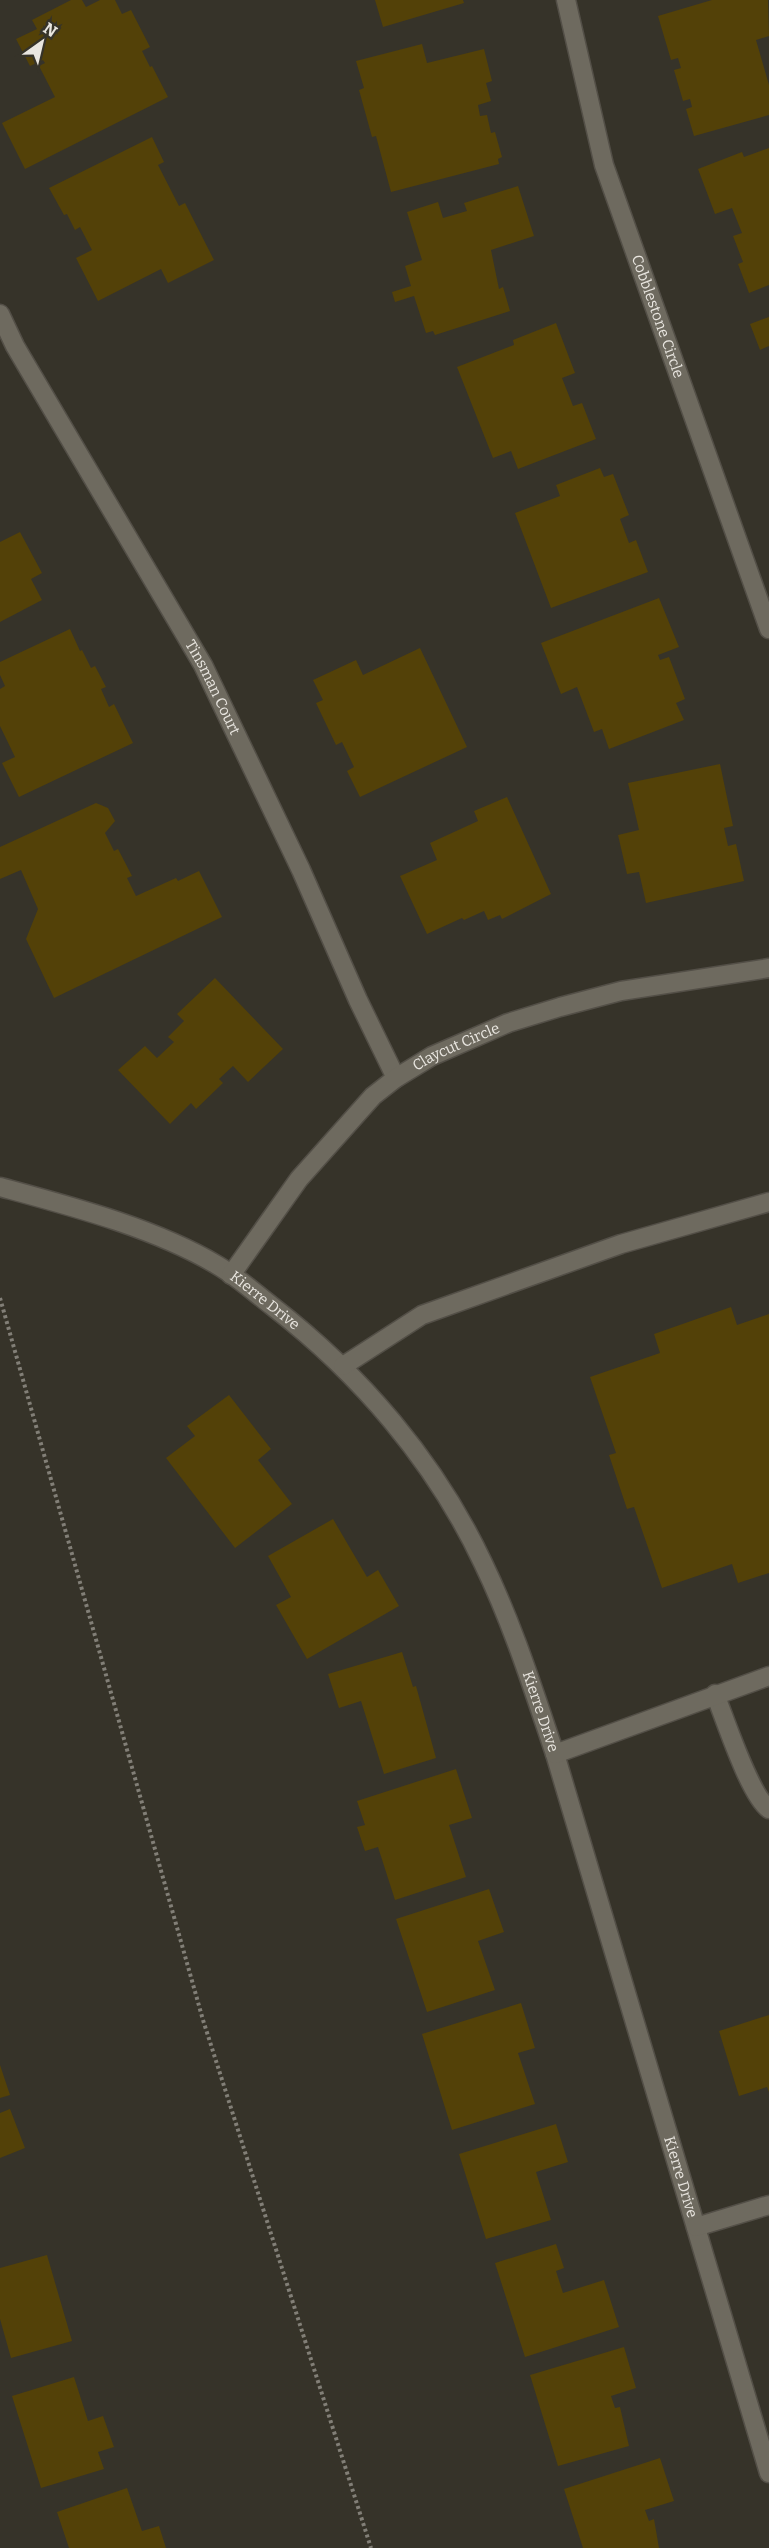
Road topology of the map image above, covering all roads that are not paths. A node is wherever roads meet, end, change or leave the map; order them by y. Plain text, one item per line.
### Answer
1 (566, 0) edge
2 (0, 314) edge
3 (769, 629) edge
4 (769, 968) edge
5 (396, 1078) junction
6 (0, 1186) edge
7 (769, 1202) edge
8 (231, 1275) junction
9 (343, 1366) junction
10 (769, 1676) edge
11 (715, 1694) junction
12 (555, 1754) junction
13 (769, 1809) edge
14 (769, 2205) edge
15 (696, 2227) junction
16 (769, 2473) edge

1 - 3 street, Cobblestone Circle
2 - 5 street, Tinsman Court
4 - 5 street, Claycut Circle
5 - 8 street, Claycut Circle
6 - 8 street, Kierre Drive
7 - 9 street
8 - 9 street, Kierre Drive
9 - 12 street, Kierre Drive
10 - 11 street
11 - 12 street
11 - 13 street
12 - 15 street, Kierre Drive
14 - 15 street
15 - 16 street, Kierre Drive

